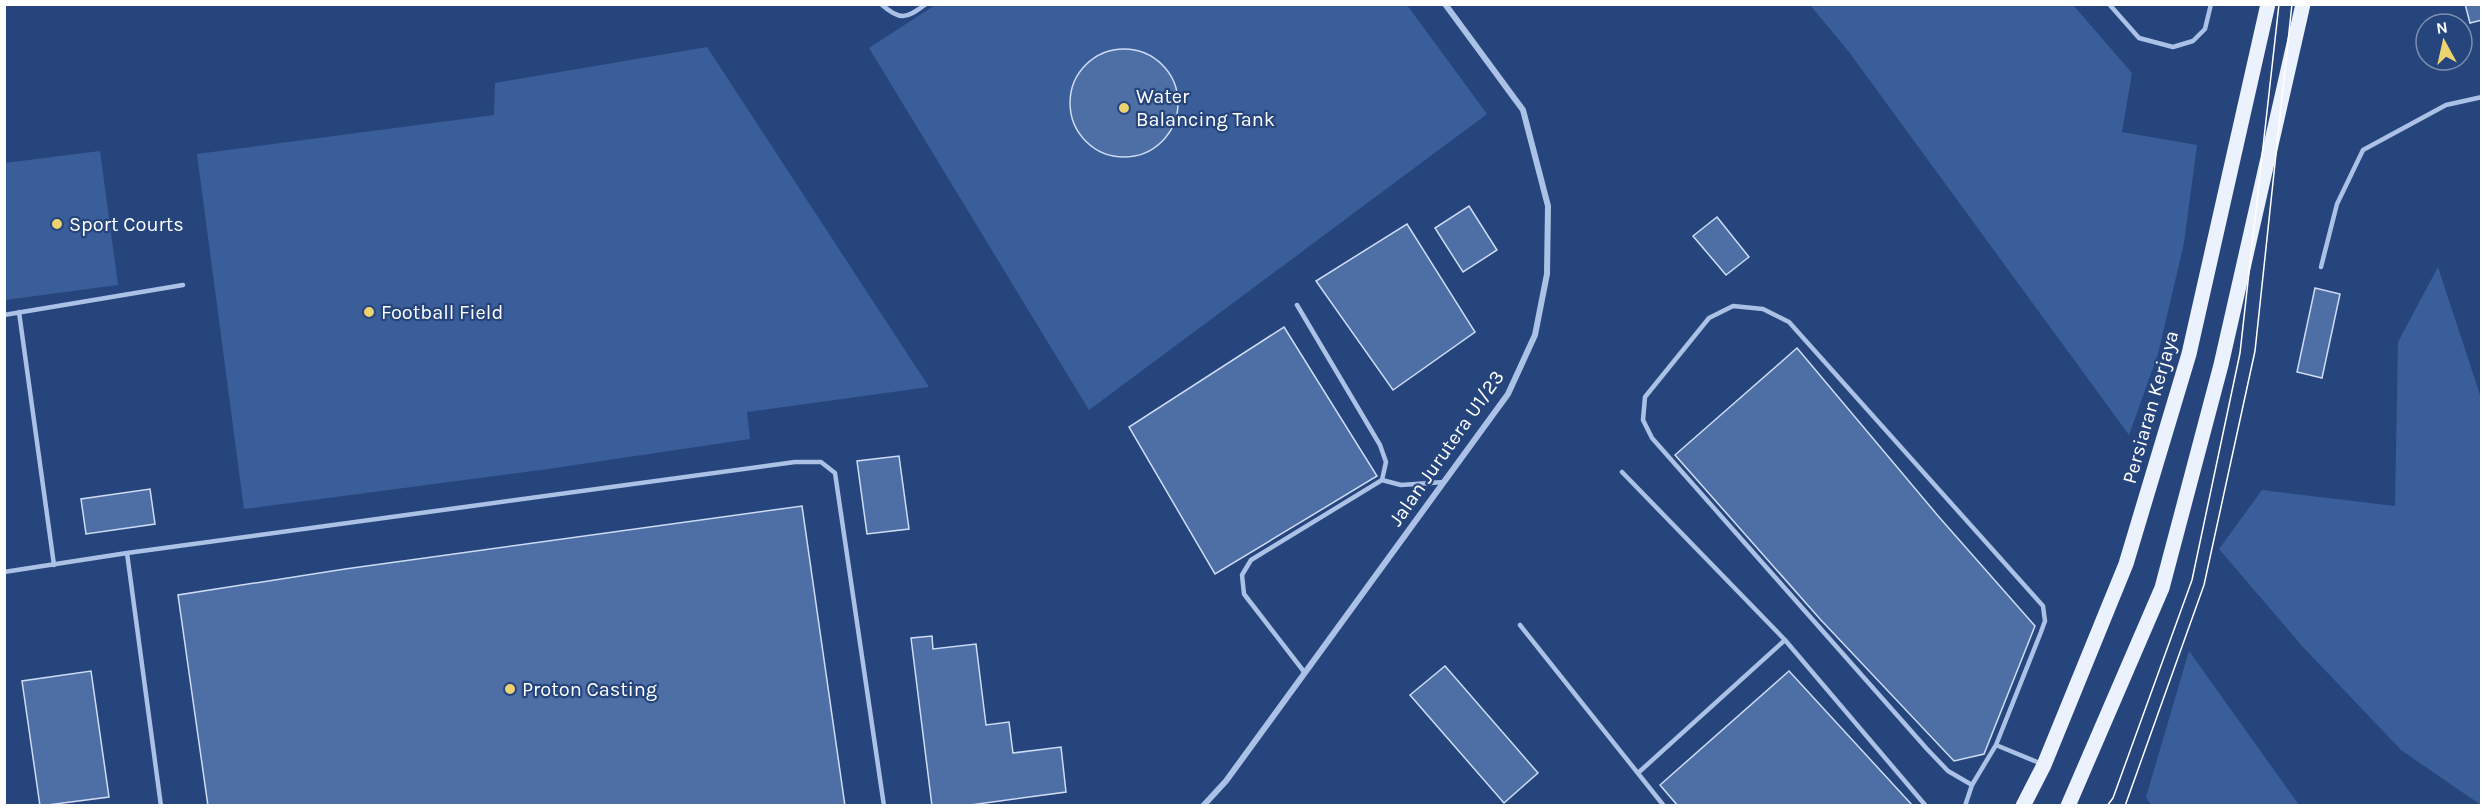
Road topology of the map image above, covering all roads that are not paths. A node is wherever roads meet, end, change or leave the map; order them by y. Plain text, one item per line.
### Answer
1 (881, 4) edge
2 (926, 4) edge
3 (1445, 4) edge
4 (2109, 4) edge
5 (2211, 4) edge
6 (2268, 4) edge
7 (2303, 4) edge
8 (2481, 97) edge
9 (2321, 267) dead end
10 (183, 285) dead end
11 (1298, 305) dead end
12 (19, 312) junction
13 (4, 315) edge
14 (1622, 472) dead end
15 (1382, 480) junction
16 (1444, 482) junction
17 (127, 553) junction
18 (54, 565) junction
19 (4, 572) edge
20 (1520, 626) dead end
21 (1785, 640) junction
22 (1305, 673) junction
23 (1996, 745) junction
24 (2044, 765) junction
25 (1638, 773) junction
26 (1972, 785) junction
27 (161, 806) edge
28 (884, 806) edge
29 (1203, 806) edge
30 (1664, 806) edge
31 (1926, 806) edge
32 (1965, 806) edge
33 (2023, 806) edge
34 (2068, 806) edge

1 - 2 lane
3 - 16 street, Jalan Jurutera U1/23
4 - 5 lane
6 - 24 main road, Persiaran Kerjaya
7 - 34 main road
8 - 9 lane
10 - 12 lane
11 - 15 lane
12 - 13 lane
12 - 18 lane
14 - 21 lane
15 - 16 lane
15 - 22 lane
16 - 22 street, Jalan Jurutera U1/23
17 - 18 lane
17 - 27 lane
17 - 28 lane
18 - 19 lane
20 - 25 lane
21 - 25 lane
21 - 31 lane
22 - 29 street, Jalan Jurutera U1/23
23 - 24 lane
23 - 26 lane
23 - 26 lane
24 - 33 main road, Persiaran Kerjaya
25 - 30 lane
26 - 32 lane

